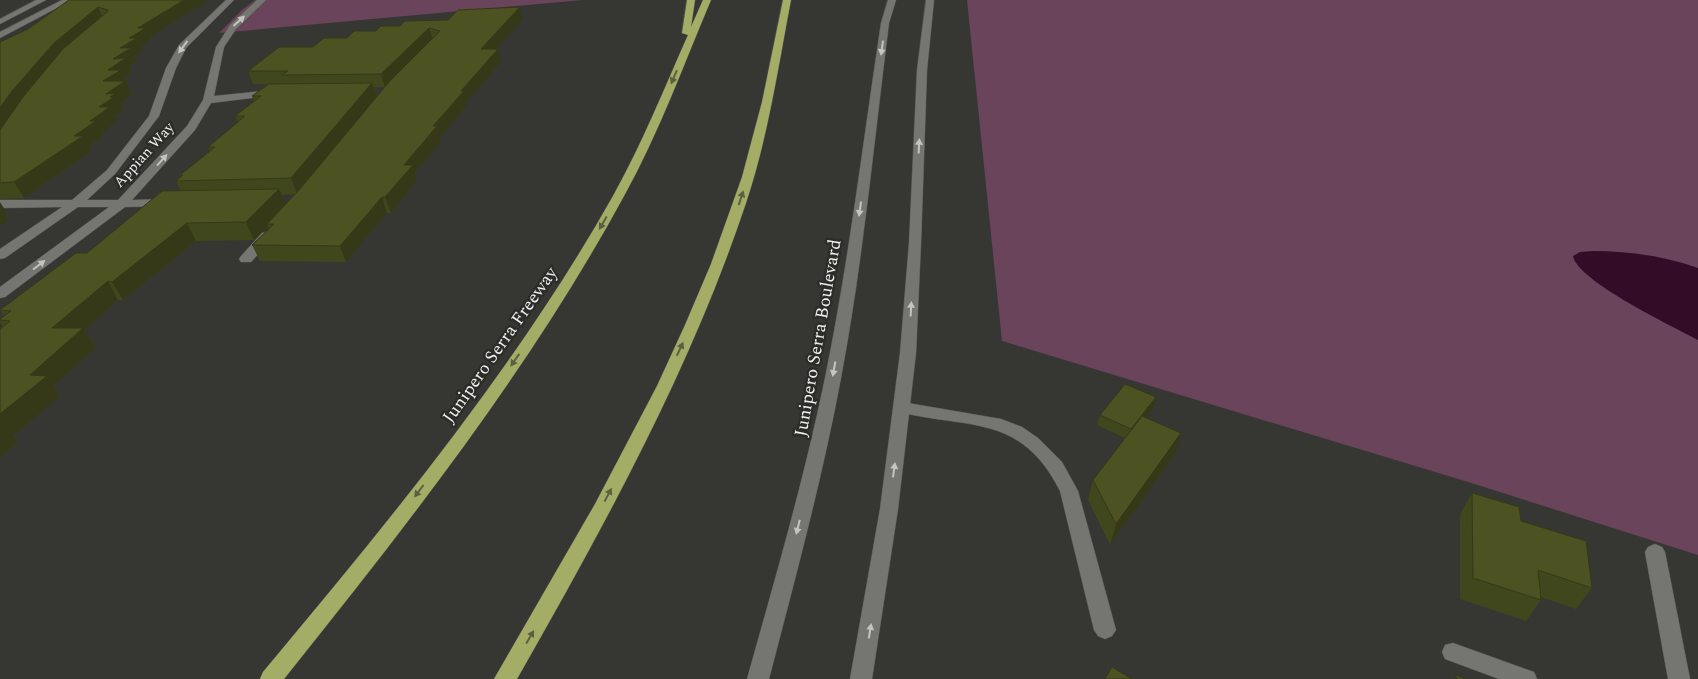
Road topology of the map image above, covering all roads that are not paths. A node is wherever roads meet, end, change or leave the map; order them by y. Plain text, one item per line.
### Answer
1 (42, 0) edge
2 (68, 0) edge
3 (230, 0) edge
4 (262, 0) edge
5 (691, 0) edge
6 (707, 0) edge
7 (787, 0) edge
8 (892, 0) edge
9 (930, 0) edge
10 (44, 13) junction
11 (0, 15) edge
12 (15, 15) junction
13 (0, 22) edge
14 (0, 36) edge
15 (682, 57) junction
16 (283, 93) edge
17 (208, 100) junction
18 (181, 202) edge
19 (0, 204) edge
20 (75, 204) junction
21 (121, 204) junction
22 (276, 226) edge
23 (0, 254) edge
24 (246, 259) dead end
25 (0, 294) edge
26 (902, 407) junction
27 (1655, 552) dead end
28 (1104, 630) dead end
29 (1453, 652) dead end
30 (271, 679) edge
31 (505, 679) edge
32 (758, 679) edge
33 (861, 679) edge
34 (1526, 679) edge
35 (1679, 679) edge

1 - 12 street
2 - 10 street
3 -> 20 street, Appian Way
17 -> 4 street, Appian Way
5 - 15 highway
6 - 15 highway, Junipero Serra Freeway
31 -> 7 highway
8 -> 32 street, Junipero Serra Boulevard
26 -> 9 street
10 - 12 street
10 - 14 street
11 - 12 street
12 - 13 street
15 -> 30 highway, Junipero Serra Freeway
16 - 17 street
21 -> 17 street, Appian Way
18 - 21 street
19 - 20 street
20 - 21 street
20 - 23 street, Appian Way
25 -> 21 street, Appian Way
22 - 24 street
26 - 28 street
33 -> 26 street
27 - 35 street
29 - 34 street

